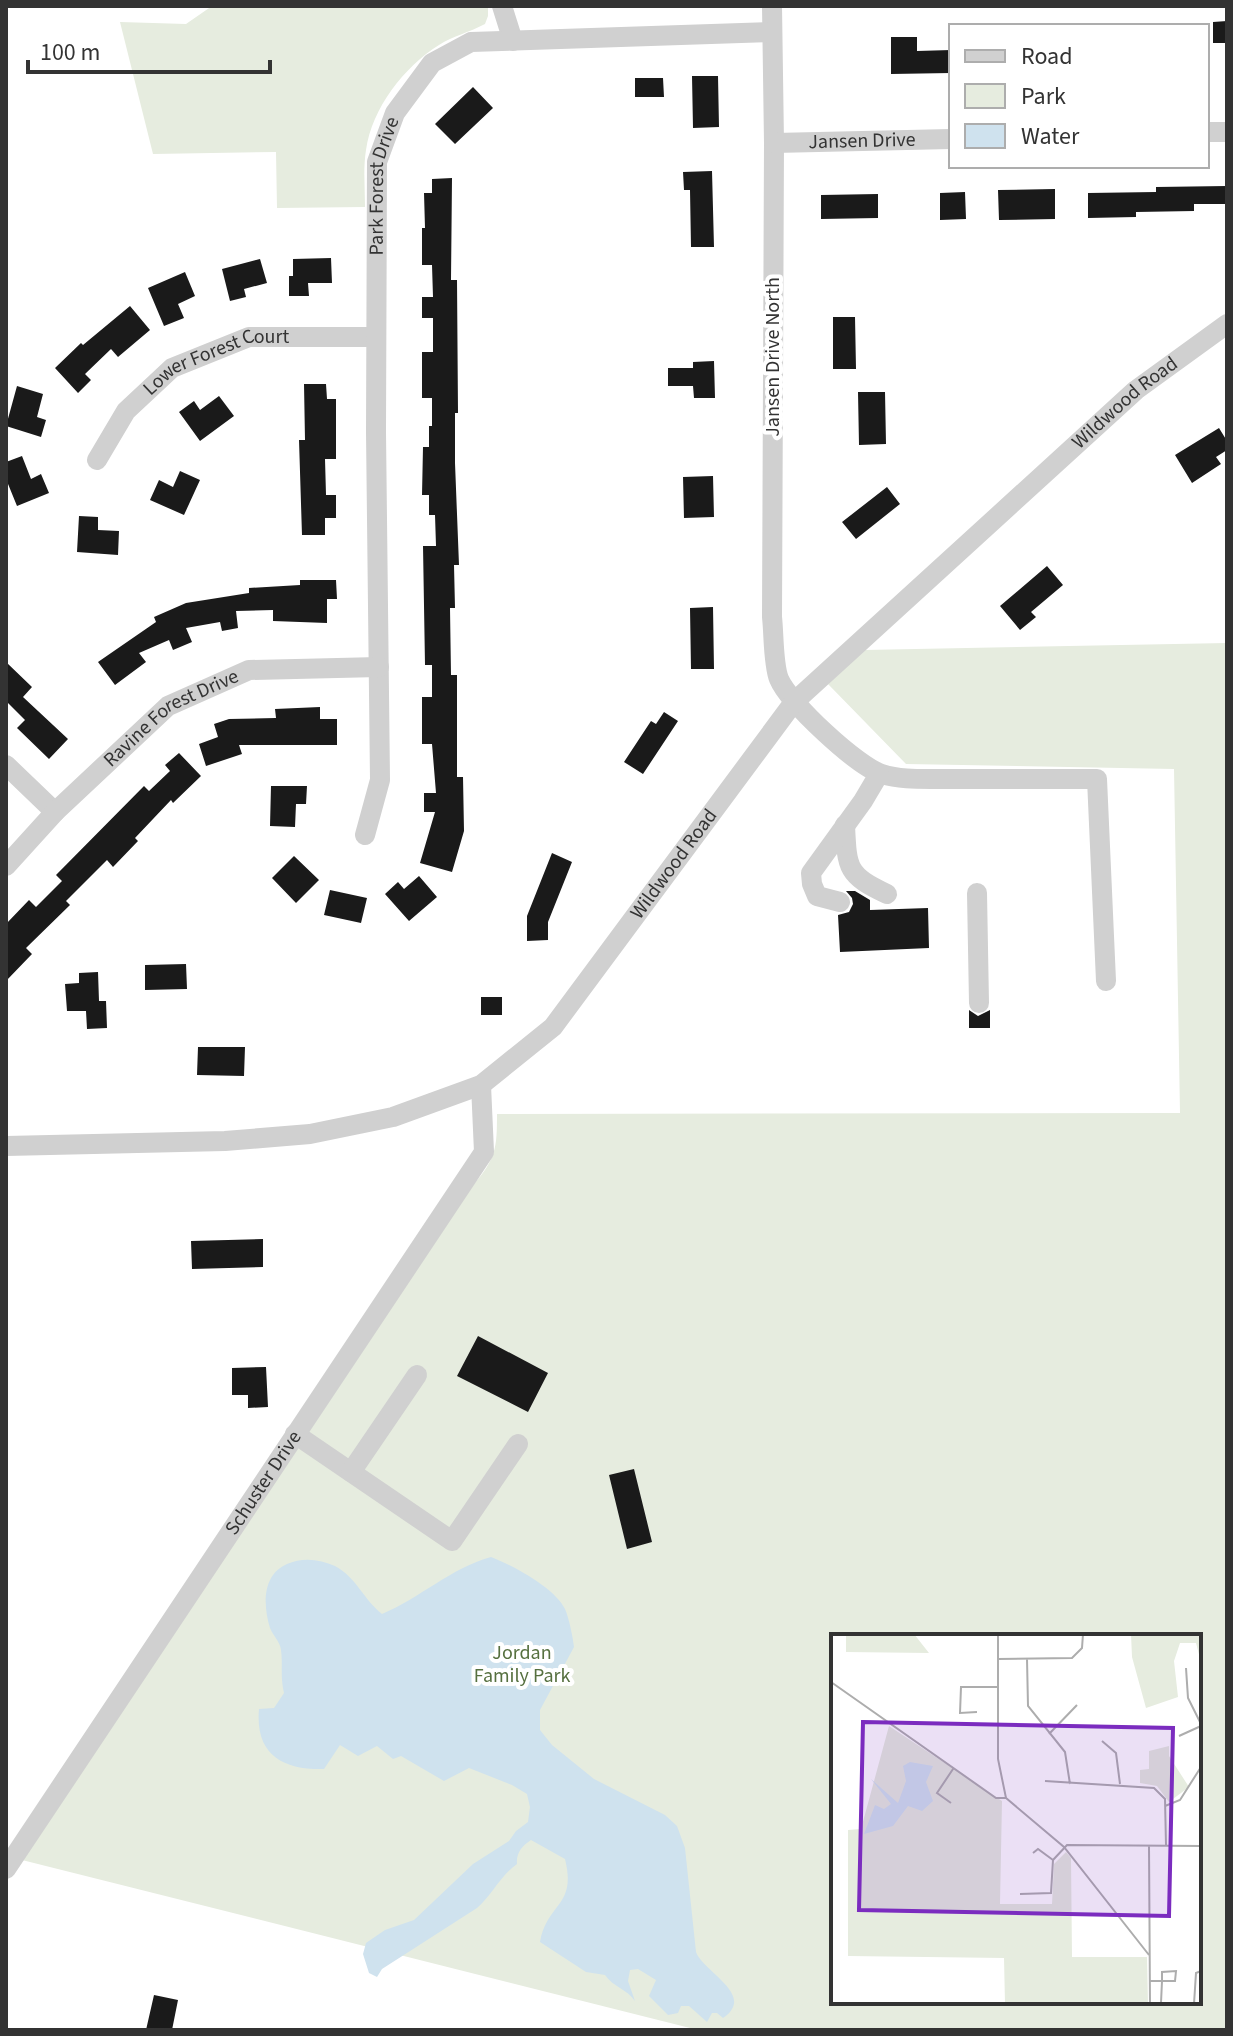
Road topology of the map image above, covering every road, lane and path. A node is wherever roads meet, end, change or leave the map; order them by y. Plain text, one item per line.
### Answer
1 (502, 6) edge
2 (772, 6) edge
3 (772, 32) junction
4 (513, 41) junction
5 (949, 139) edge
6 (774, 143) junction
7 (1227, 324) edge
8 (376, 337) junction
9 (97, 460) dead end
10 (379, 667) junction
11 (794, 702) junction
12 (6, 765) edge
13 (879, 774) junction
14 (55, 812) junction
15 (845, 825) junction
16 (365, 835) dead end
17 (6, 866) edge
18 (977, 893) dead end
19 (887, 894) dead end
20 (840, 902) dead end
21 (1106, 981) dead end
22 (979, 1003) dead end
23 (481, 1085) junction
24 (6, 1146) edge
25 (417, 1375) dead end
26 (295, 1434) junction
27 (518, 1444) dead end
28 (351, 1472) junction
29 (6, 1869) edge

1 - 4 street
2 - 3 street, Jansen Drive North
3 - 4 street, Park Forest Drive
3 - 6 street, Jansen Drive North
4 - 8 street, Park Forest Drive
5 - 6 street, Jansen Drive
6 - 11 street, Jansen Drive North
7 - 11 street, Wildwood Road
8 - 9 street, Lower Forest Court
8 - 10 street, Park Forest Drive
10 - 14 street, Ravine Forest Drive
10 - 16 street, Park Forest Drive
11 - 13 street
11 - 23 street, Wildwood Road
12 - 14 street
13 - 15 street
13 - 21 street
14 - 17 street, Ravine Forest Drive
15 - 19 street
15 - 20 street
18 - 22 street
23 - 24 street, Wildwood Road
23 - 26 street, Schuster Drive
25 - 28 street
26 - 28 street
26 - 29 street, Schuster Drive
27 - 28 street

